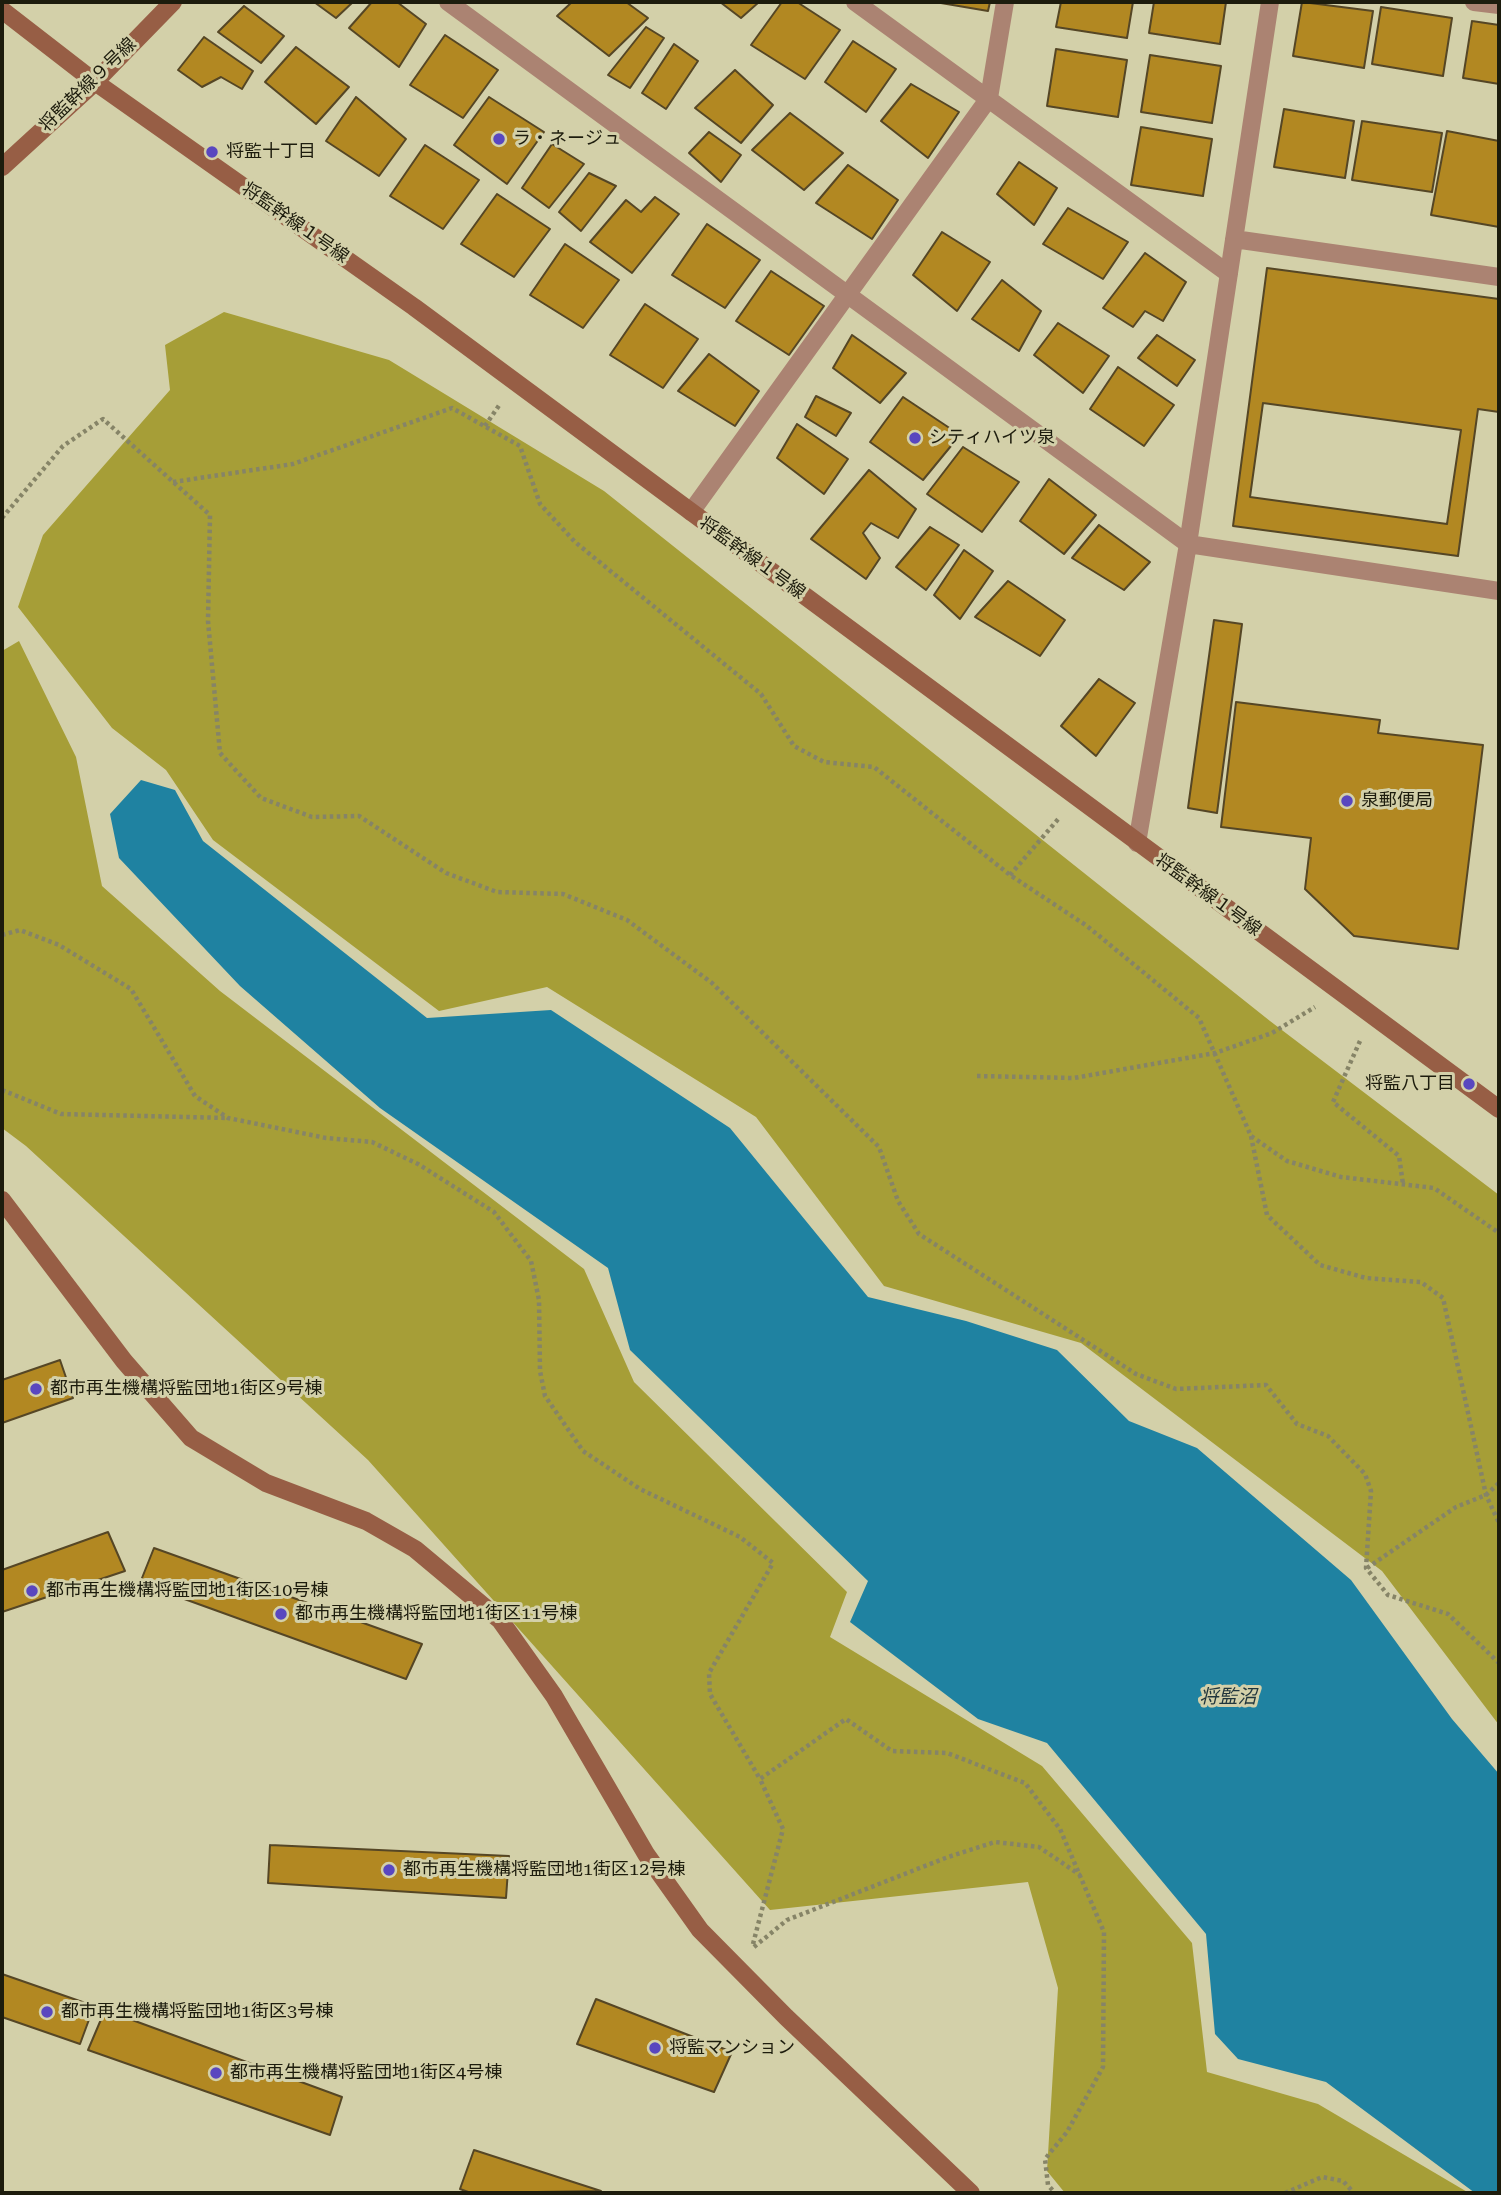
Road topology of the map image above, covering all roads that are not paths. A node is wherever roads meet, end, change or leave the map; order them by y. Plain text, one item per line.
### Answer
1 (173, 2) edge
2 (448, 2) edge
3 (855, 2) edge
4 (1005, 2) edge
5 (1269, 2) edge
6 (1474, 2) edge
7 (1499, 5) edge
8 (2, 10) edge
9 (95, 82) junction
10 (989, 98) junction
11 (2, 167) edge
12 (1234, 239) junction
13 (1229, 274) junction
14 (1499, 277) edge
15 (848, 294) junction
16 (691, 512) junction
17 (1188, 544) junction
18 (1499, 591) edge
19 (1137, 843) junction
20 (1499, 1109) edge
21 (2, 1200) edge
22 (971, 2193) edge

1 - 9 street, 将監幹線９号線
2 - 15 street
3 - 10 street
4 - 10 street
5 - 12 street
6 - 7 street
8 - 9 street, 将監幹線１号線
9 - 11 street, 将監幹線９号線
9 - 16 street, 将監幹線１号線
10 - 13 street
10 - 15 street
12 - 13 street
12 - 14 street
13 - 17 street
15 - 16 street
15 - 17 street
16 - 19 street, 将監幹線１号線
17 - 18 street
17 - 19 street
19 - 20 street, 将監幹線１号線
21 - 22 street

